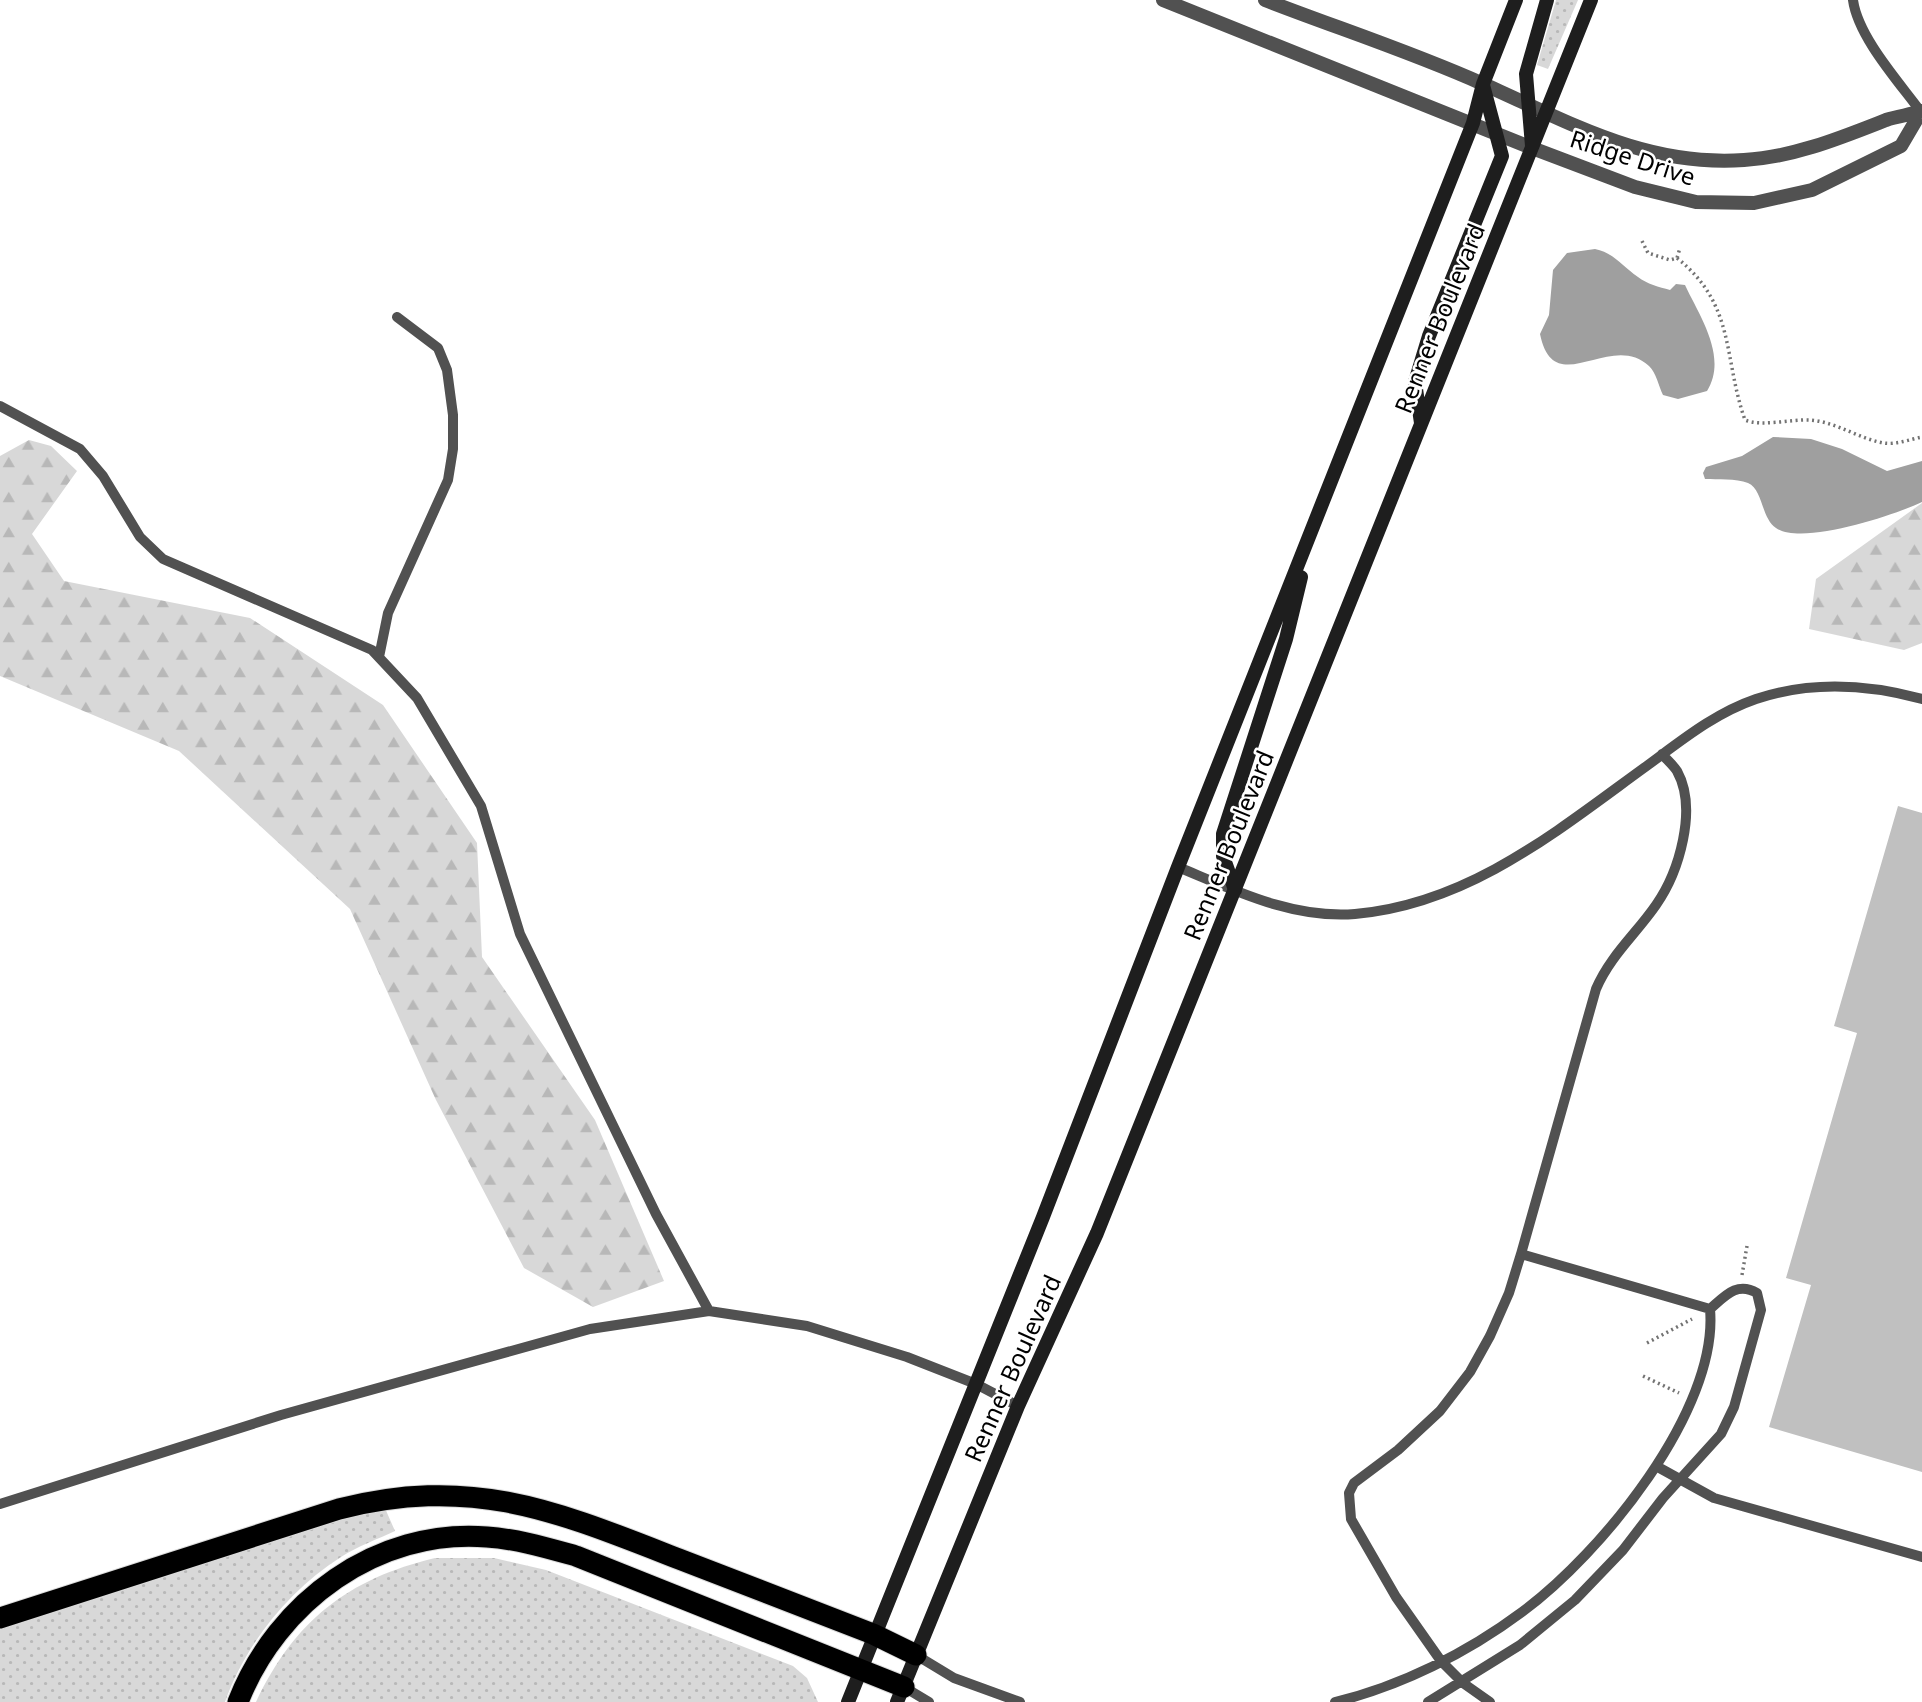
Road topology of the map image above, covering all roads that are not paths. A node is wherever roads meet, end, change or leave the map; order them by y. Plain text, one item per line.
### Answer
1 (1163, 0) edge
2 (1265, 0) edge
3 (1516, 0) edge
4 (1547, 0) edge
5 (1591, 0) edge
6 (1853, 0) edge
7 (1483, 84) junction
8 (1528, 107) junction
9 (1921, 111) edge
10 (1546, 115) junction
11 (1473, 123) junction
12 (1497, 133) junction
13 (1532, 148) junction
14 (397, 317) dead end
15 (0, 406) edge
16 (1421, 425) junction
17 (1317, 518) junction
18 (379, 657) junction
19 (1922, 699) edge
20 (1662, 754) junction
21 (1178, 867) junction
22 (1235, 891) junction
23 (1521, 1254) junction
24 (1710, 1309) junction
25 (709, 1311) junction
26 (976, 1384) junction
27 (1018, 1406) junction
28 (1656, 1466) junction
29 (1679, 1480) junction
30 (0, 1504) edge
31 (1922, 1557) edge
32 (0, 1618) edge
33 (873, 1634) junction
34 (916, 1655) junction
35 (1441, 1661) junction
36 (861, 1668) junction
37 (1463, 1683) junction
38 (900, 1694) edge
39 (238, 1702) edge
40 (848, 1702) edge
41 (929, 1702) edge
42 (1020, 1702) edge
43 (1335, 1702) edge
44 (1428, 1702) edge
45 (1490, 1702) edge

1 - 11 street, Ridge Drive
2 - 7 street, Ridge Drive
3 - 7 main road, Renner Boulevard
4 - 8 main road
5 - 10 main road, Renner Boulevard
6 - 9 lane
7 - 8 street, Ridge Drive
7 - 11 main road, Renner Boulevard
7 - 12 main road
8 - 10 street, Ridge Drive
8 - 13 main road
9 - 10 street, Ridge Drive
9 - 13 street, Ridge Drive
10 - 13 main road, Renner Boulevard
11 - 12 street, Ridge Drive
11 - 17 main road, Renner Boulevard
12 - 13 street, Ridge Drive
12 - 16 main road
13 - 16 main road, Renner Boulevard
14 - 18 lane
15 - 18 lane
16 - 22 main road, Renner Boulevard
17 - 21 main road, Renner Boulevard
17 - 22 main road
18 - 25 lane
19 - 20 lane
20 - 22 lane
20 - 23 lane
21 - 22 lane
21 - 26 main road, Renner Boulevard
22 - 27 main road, Renner Boulevard
23 - 24 lane
23 - 35 lane
24 - 28 lane
24 - 29 lane
25 - 26 lane
25 - 30 lane
26 - 27 lane
26 - 33 main road, Renner Boulevard
27 - 34 main road, Renner Boulevard
28 - 29 lane
28 - 35 lane
29 - 31 lane
29 - 37 lane
32 - 33 highway
33 - 34 highway
33 - 36 main road, Renner Boulevard
34 - 38 main road, Renner Boulevard
34 - 42 lane
35 - 37 lane
35 - 43 lane
36 - 38 highway
36 - 39 highway
36 - 40 main road, Renner Boulevard
37 - 44 lane
37 - 45 lane
38 - 41 lane

